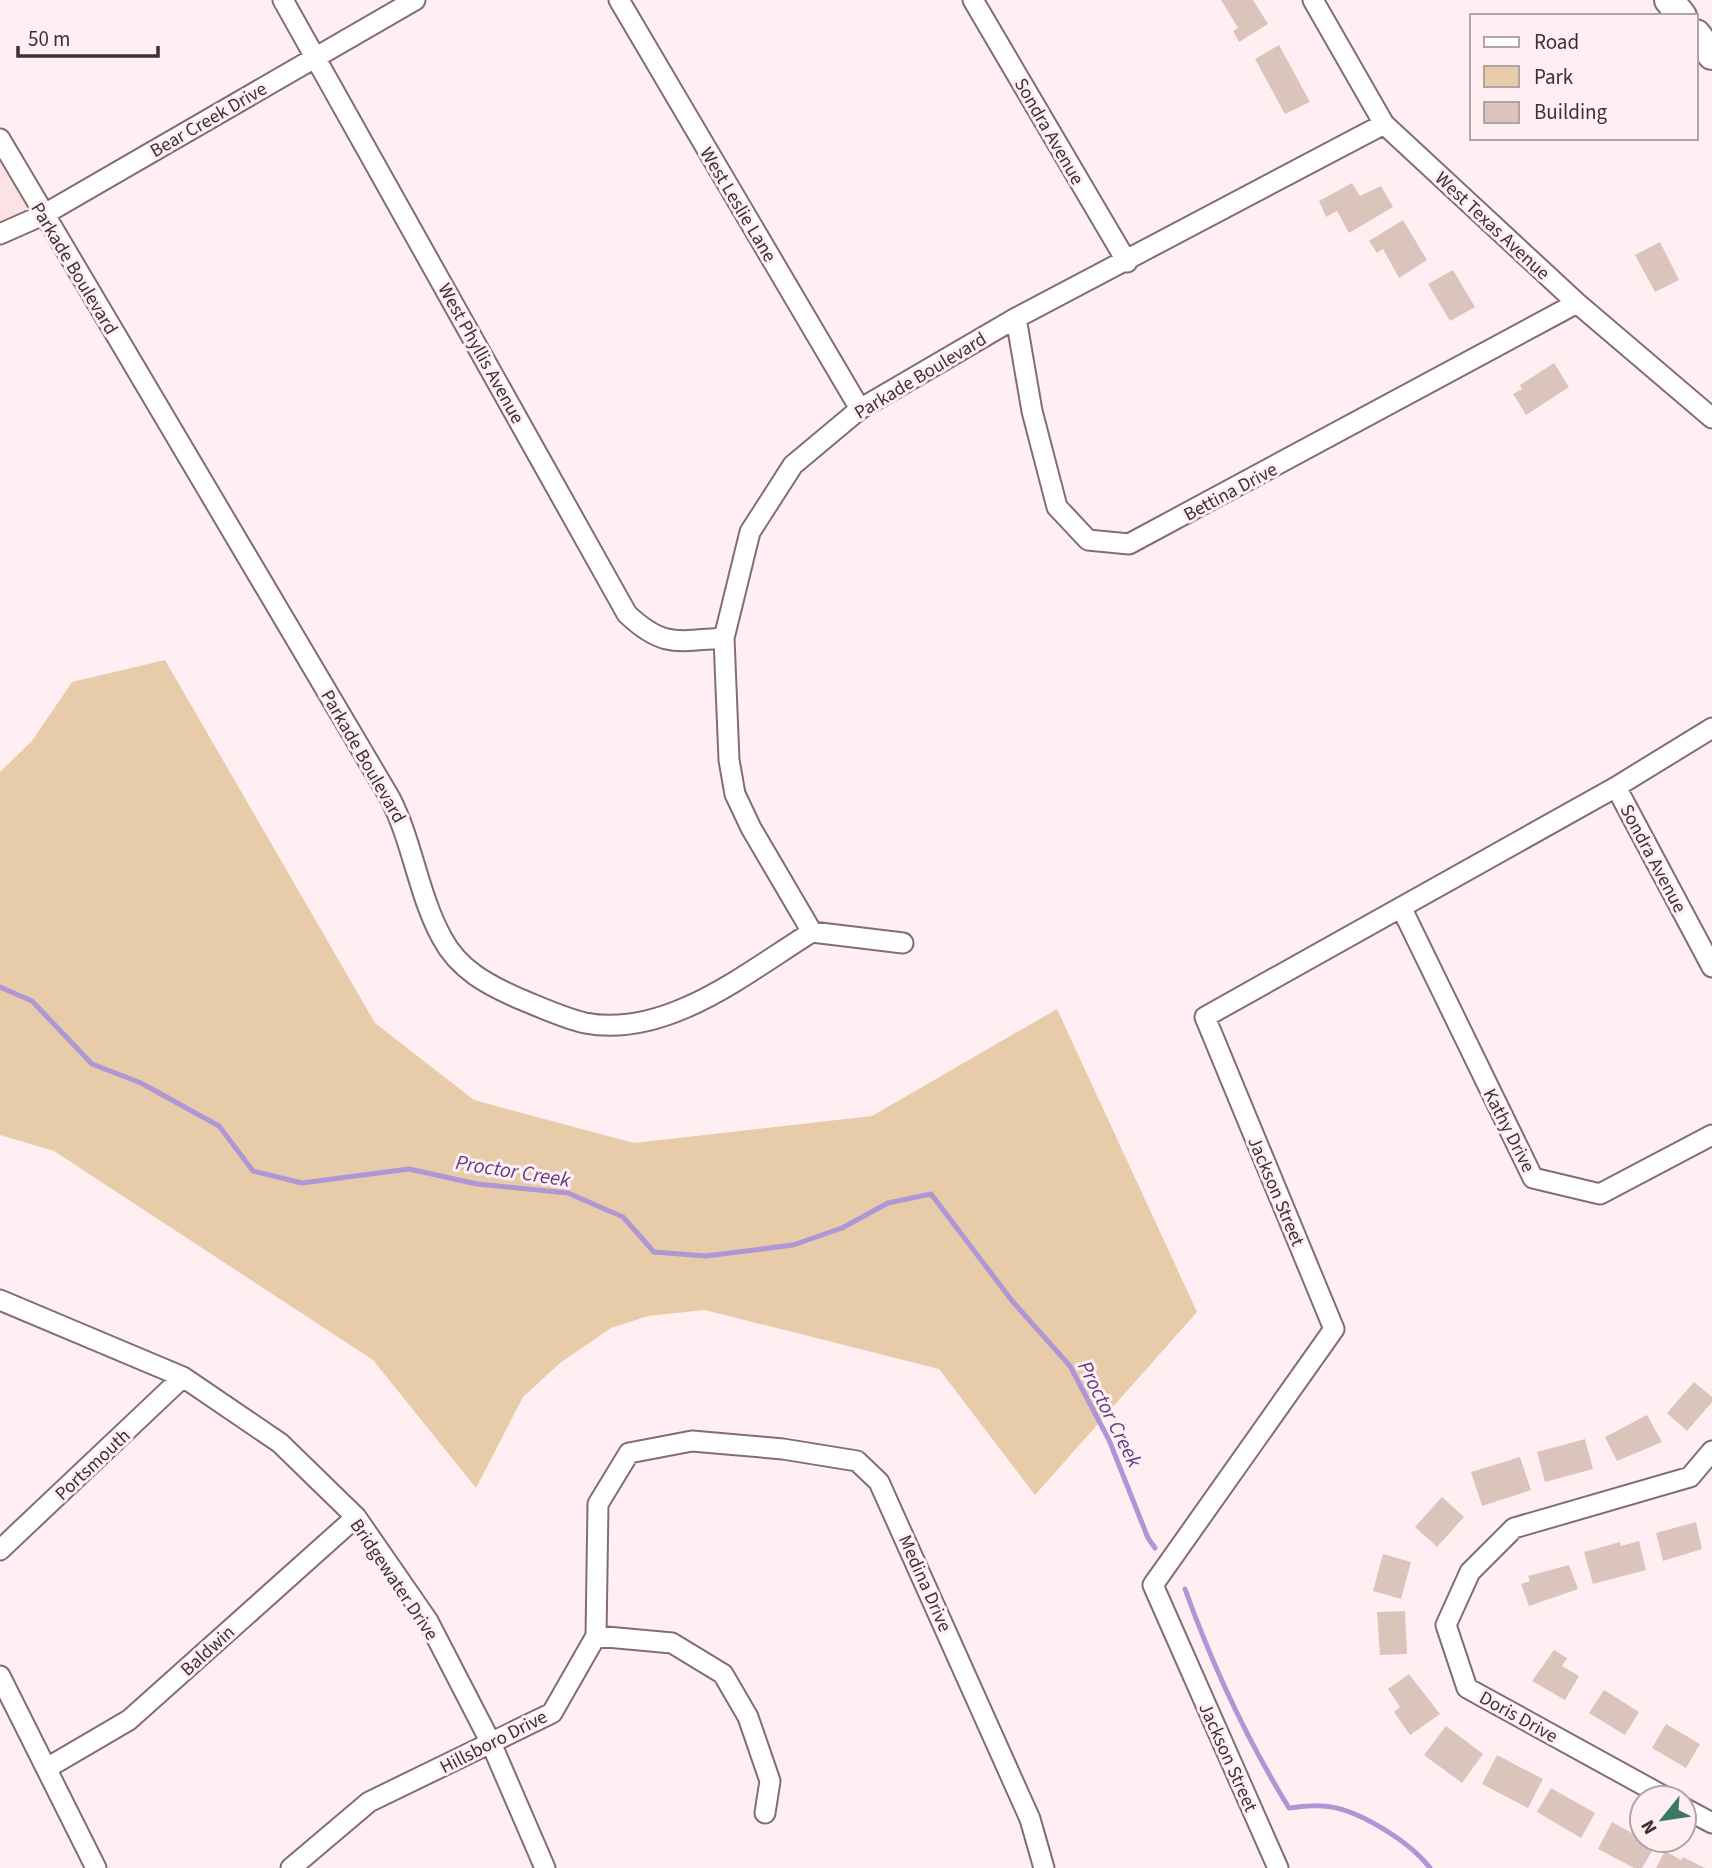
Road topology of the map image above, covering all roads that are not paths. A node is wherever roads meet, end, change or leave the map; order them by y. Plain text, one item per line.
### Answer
1 (283, 0) edge
2 (415, 0) edge
3 (619, 0) edge
4 (972, 0) edge
5 (1313, 0) edge
6 (1698, 37) edge
7 (1712, 55) edge
8 (316, 57) junction
9 (1384, 124) junction
10 (0, 139) edge
11 (43, 215) junction
12 (0, 234) edge
13 (1126, 262) junction
14 (1577, 303) junction
15 (1016, 318) junction
16 (860, 409) junction
17 (1712, 418) edge
18 (724, 638) junction
19 (1712, 728) edge
20 (1616, 787) junction
21 (1401, 907) junction
22 (812, 932) junction
23 (903, 943) dead end
24 (1712, 967) edge
25 (1712, 1135) edge
26 (0, 1300) edge
27 (183, 1377) junction
28 (692, 1441) joint
29 (1712, 1451) edge
30 (356, 1517) junction
31 (0, 1550) edge
32 (596, 1636) junction
33 (0, 1676) edge
34 (491, 1743) junction
35 (47, 1768) junction
36 (1642, 1784) edge
37 (765, 1813) dead end
38 (96, 1868) edge
39 (290, 1868) edge
40 (545, 1868) edge
41 (1044, 1868) edge
42 (1278, 1868) edge

1 - 8 street, West Phyllis Avenue
2 - 8 street, Bear Creek Drive
3 - 16 street, West Leslie Lane
4 - 13 street, Sondra Avenue
5 - 9 street, West Texas Avenue
6 - 7 highway
8 - 11 street, Bear Creek Drive
8 - 18 street, West Phyllis Avenue
9 - 13 street, Parkade Boulevard
9 - 14 street, West Texas Avenue
10 - 11 street, Parkade Boulevard
11 - 12 street, Bear Creek Drive
11 - 22 street, Parkade Boulevard
13 - 15 street, Parkade Boulevard
14 - 15 street, Bettina Drive
14 - 17 street, West Texas Avenue
15 - 16 street, Parkade Boulevard
16 - 18 street, Parkade Boulevard
18 - 22 street, Parkade Boulevard
19 - 20 street, Jackson Street
20 - 21 street, Jackson Street
20 - 24 street, Sondra Avenue
21 - 25 street, Kathy Drive
21 - 42 street, Jackson Street
22 - 23 street
26 - 27 street, Bridgewater Drive
27 - 30 street, Bridgewater Drive
27 - 31 street, Portsmouth
28 - 32 street, Hillsboro Drive
28 - 41 street, Medina Drive
29 - 36 street, Doris Drive
30 - 34 street, Bridgewater Drive
30 - 35 street, Baldwin
32 - 34 street, Hillsboro Drive
32 - 37 street
33 - 35 street
34 - 39 street, Hillsboro Drive
34 - 40 street, Bridgewater Drive
35 - 38 street

